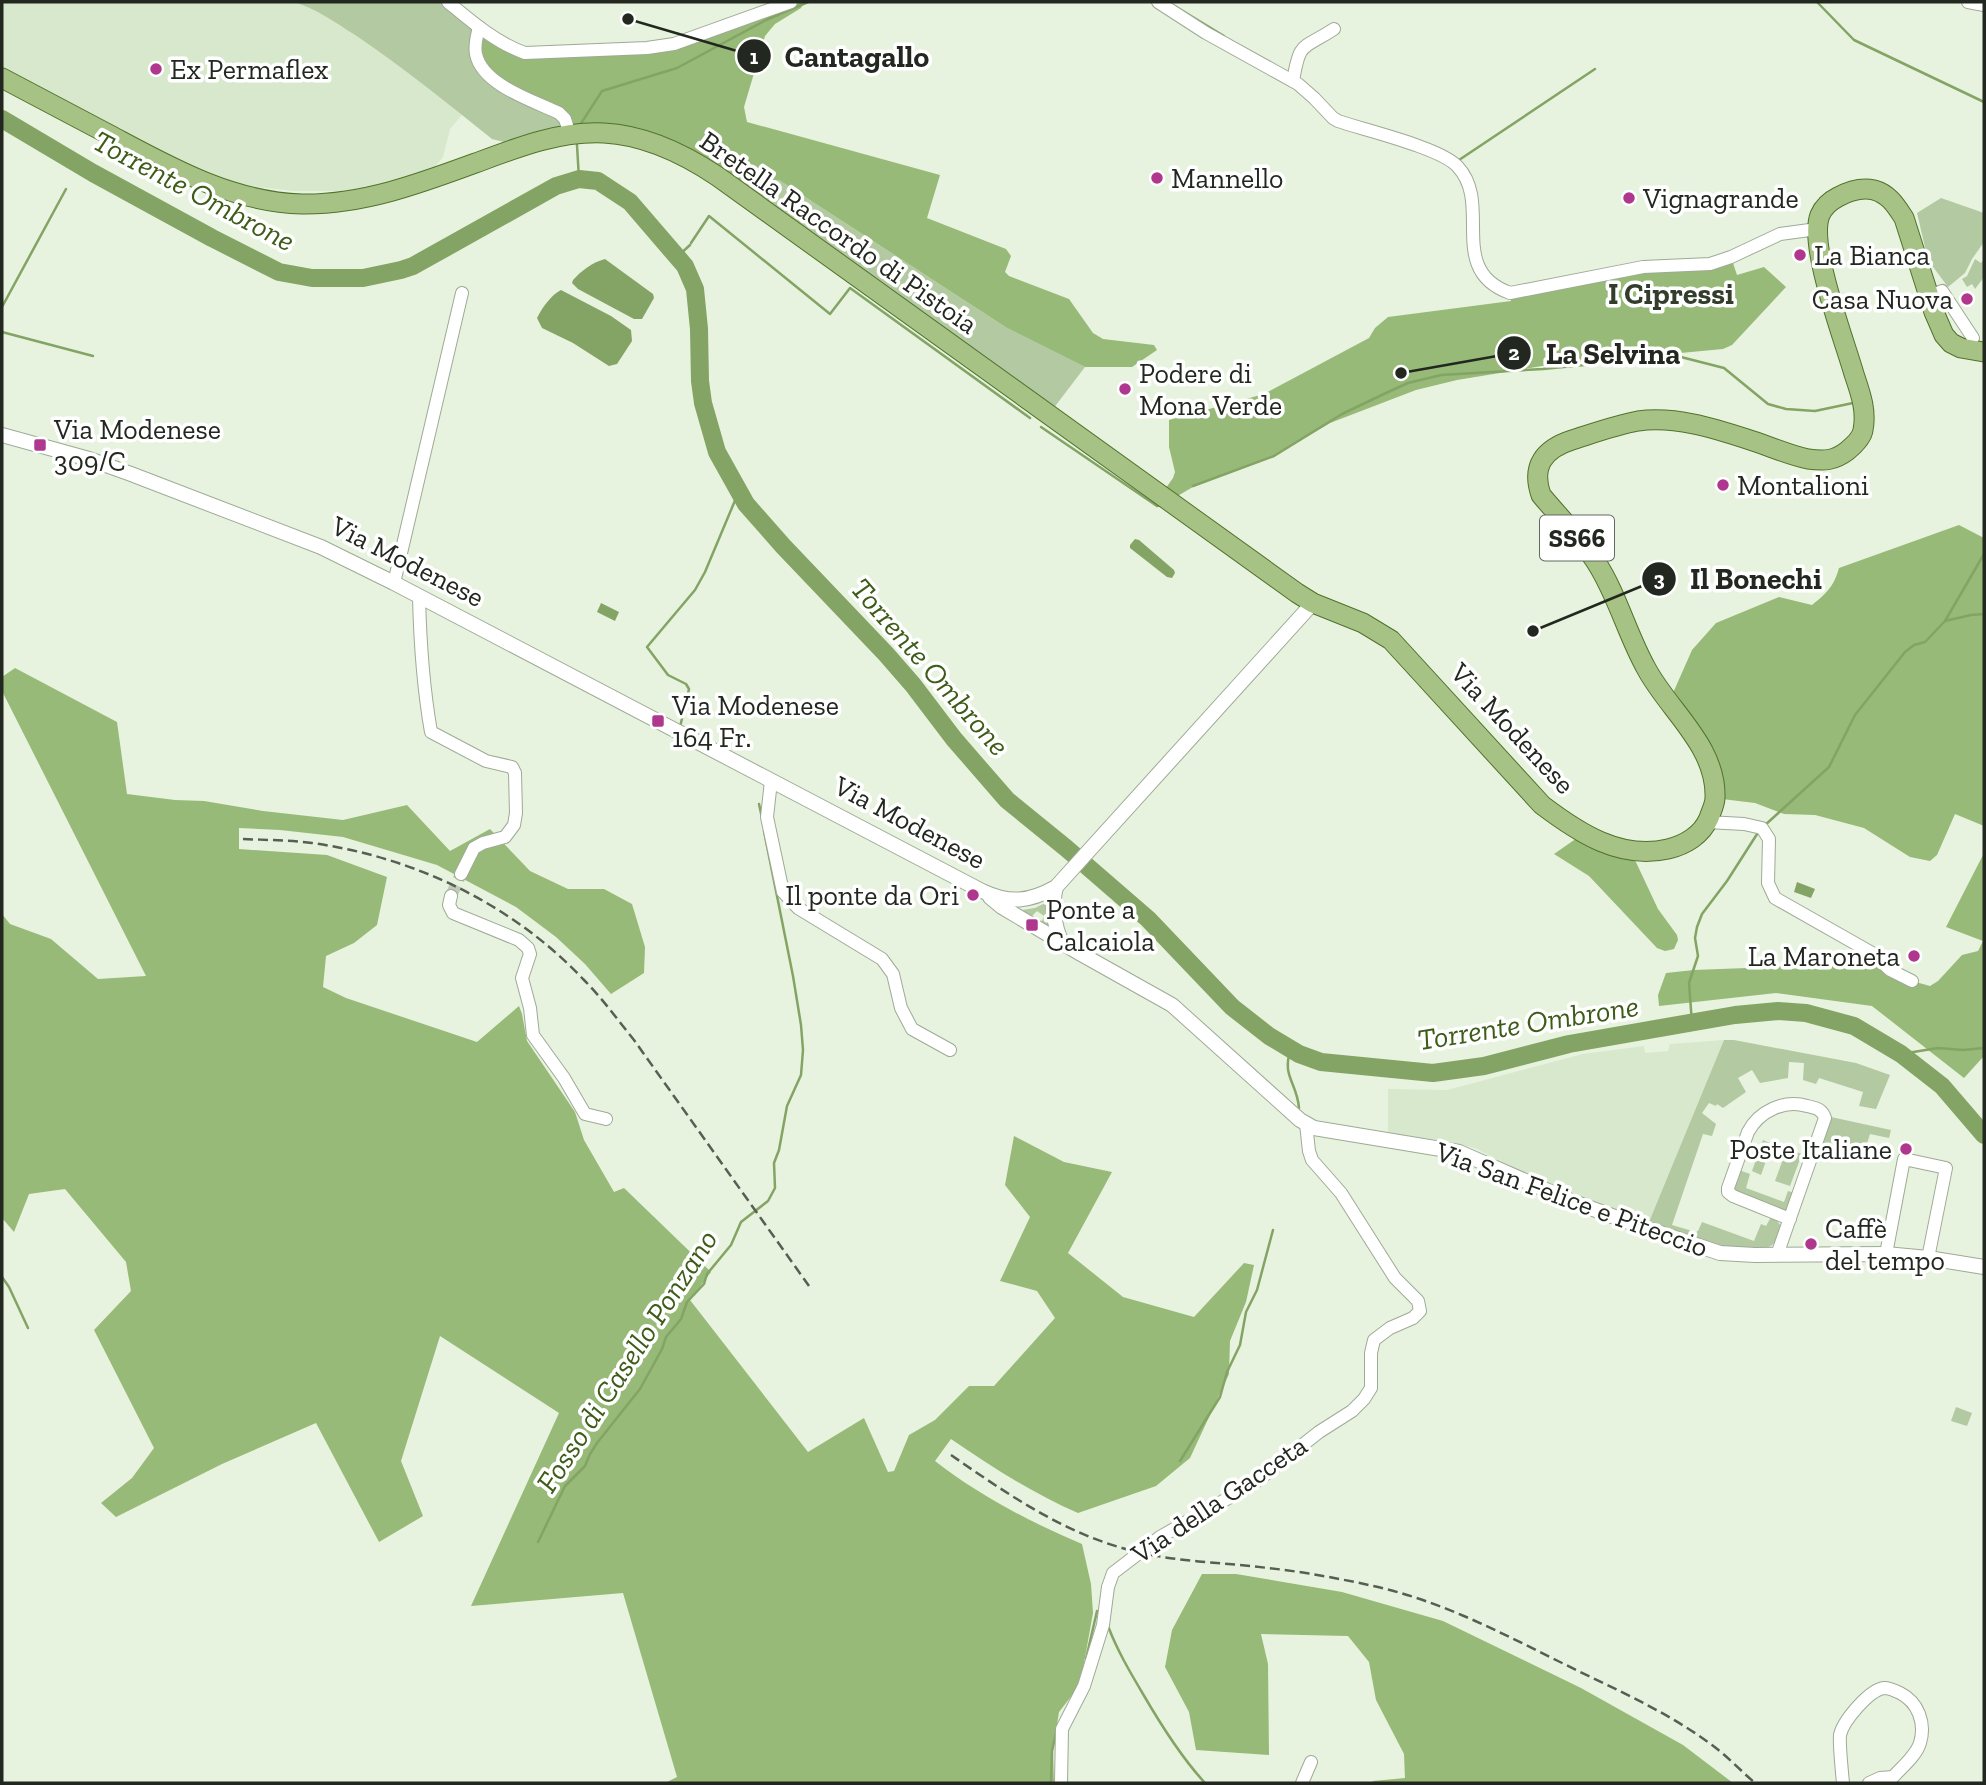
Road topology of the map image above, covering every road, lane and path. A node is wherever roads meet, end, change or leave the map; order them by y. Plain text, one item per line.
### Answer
1 (448, 2) edge
2 (791, 2) edge
3 (1158, 2) edge
4 (1968, 2) edge
5 (1984, 5) edge
6 (479, 27) junction
7 (1334, 29) dead end
8 (2, 78) edge
9 (1293, 81) junction
10 (570, 135) junction
11 (1817, 229) junction
12 (462, 293) dead end
13 (1979, 345) edge
14 (2, 435) edge
15 (394, 583) junction
16 (419, 596) junction
17 (1313, 603) junction
18 (771, 781) junction
19 (1707, 822) junction
20 (461, 874) tunnel mouth
21 (1060, 883) junction
22 (986, 894) junction
23 (451, 896) dead end
24 (1062, 943) junction
25 (1912, 981) dead end
26 (950, 1049) dead end
27 (606, 1119) dead end
28 (1306, 1124) junction
29 (1790, 1219) junction
30 (1886, 1254) junction
31 (1777, 1255) junction
32 (1928, 1258) junction
33 (1984, 1267) edge
34 (1311, 1762) dead end
35 (1062, 1783) edge
36 (1302, 1783) edge
37 (1843, 1783) edge
38 (1869, 1783) edge

1 - 6 street
2 - 6 street
3 - 9 street
4 - 5 street
6 - 10 street
7 - 9 street
8 - 10 main road, Bretella Raccordo di Pistoia
9 - 11 street
10 - 17 main road, Bretella Raccordo di Pistoia
11 - 13 main road
11 - 19 main road, SS66
12 - 15 street
14 - 15 street, Via Modenese
15 - 16 street, Via Modenese
16 - 18 street, Via Modenese
16 - 20 street
17 - 19 main road, Via Modenese
17 - 21 street
18 - 22 street, Via Modenese
18 - 26 street
19 - 25 street
21 - 22 street
21 - 24 street
22 - 24 street, Via San Felice e Piteccio
23 - 27 street
24 - 28 street, Via San Felice e Piteccio
28 - 31 street, Via San Felice e Piteccio
28 - 35 street, Via della Gacceta
29 - 29 street
29 - 31 street
30 - 31 street, Via San Felice e Piteccio
30 - 32 street, Via San Felice e Piteccio
30 - 32 street
32 - 33 street, Via San Felice e Piteccio
34 - 36 street
37 - 38 street

